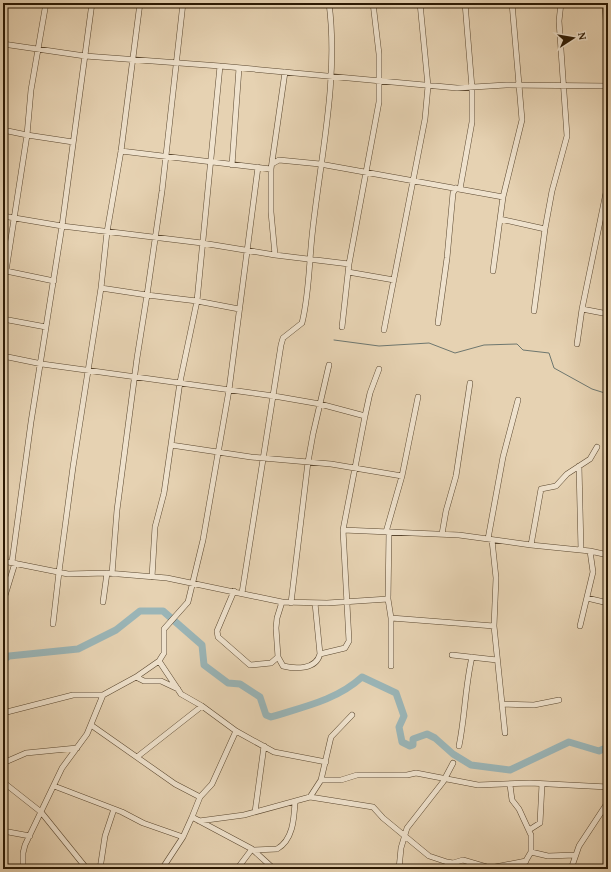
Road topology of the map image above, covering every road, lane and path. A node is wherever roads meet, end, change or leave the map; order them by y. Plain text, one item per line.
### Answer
1 (46, 3) edge
2 (92, 3) edge
3 (140, 3) edge
4 (183, 3) edge
5 (329, 3) edge
6 (373, 3) edge
7 (420, 3) edge
8 (465, 3) edge
9 (512, 3) edge
10 (561, 3) edge
11 (605, 3) edge
12 (3, 44) edge
13 (40, 48) junction
14 (85, 56) junction
15 (608, 56) edge
16 (131, 59) junction
17 (175, 63) junction
18 (220, 66) junction
19 (239, 68) junction
20 (285, 72) junction
21 (331, 78) junction
22 (380, 82) junction
23 (520, 85) junction
24 (428, 86) junction
25 (563, 86) junction
26 (608, 86) edge
27 (472, 88) junction
28 (3, 130) edge
29 (27, 136) junction
30 (73, 142) junction
31 (121, 151) junction
32 (273, 153) junction
33 (165, 157) junction
34 (280, 160) junction
35 (210, 163) junction
36 (232, 164) junction
37 (320, 164) junction
38 (258, 167) junction
39 (272, 167) junction
40 (367, 173) junction
41 (412, 179) junction
42 (608, 183) edge
43 (457, 190) junction
44 (502, 197) junction
45 (3, 216) edge
46 (15, 217) junction
47 (500, 219) junction
48 (62, 226) junction
49 (545, 229) junction
50 (107, 232) junction
51 (154, 238) junction
52 (202, 243) junction
53 (248, 251) junction
54 (275, 255) junction
55 (310, 260) junction
56 (349, 264) junction
57 (4, 271) edge
58 (493, 271) dead end
59 (348, 272) junction
60 (394, 280) junction
61 (54, 281) junction
62 (101, 288) junction
63 (147, 295) junction
64 (197, 301) junction
65 (239, 309) junction
66 (582, 309) junction
67 (534, 310) dead end
68 (608, 314) edge
69 (3, 319) edge
70 (438, 323) dead end
71 (46, 327) junction
72 (342, 327) dead end
73 (384, 330) dead end
74 (577, 344) dead end
75 (3, 356) edge
76 (42, 364) junction
77 (329, 365) dead end
78 (87, 369) junction
79 (379, 369) dead end
80 (135, 376) junction
81 (180, 382) junction
82 (470, 383) dead end
83 (229, 390) junction
84 (274, 396) junction
85 (418, 397) dead end
86 (518, 400) dead end
87 (320, 404) junction
88 (364, 416) junction
89 (171, 444) junction
90 (597, 448) dead end
91 (218, 452) junction
92 (263, 458) junction
93 (308, 462) junction
94 (579, 466) junction
95 (355, 467) junction
96 (402, 476) junction
97 (343, 530) junction
98 (387, 532) junction
99 (442, 534) junction
100 (490, 540) junction
101 (531, 545) junction
102 (581, 550) junction
103 (590, 551) junction
104 (608, 555) edge
105 (3, 562) edge
106 (13, 563) junction
107 (58, 572) junction
108 (110, 573) junction
109 (152, 577) junction
110 (193, 583) junction
111 (234, 591) junction
112 (242, 593) junction
113 (587, 598) junction
114 (388, 599) junction
115 (347, 601) junction
116 (3, 602) edge
117 (103, 602) dead end
118 (282, 602) junction
119 (291, 603) junction
120 (315, 603) junction
121 (608, 603) edge
122 (391, 618) junction
123 (54, 624) dead end
124 (494, 626) junction
125 (580, 626) dead end
126 (320, 654) junction
127 (452, 655) dead end
128 (278, 657) junction
129 (472, 658) junction
130 (497, 660) junction
131 (159, 661) junction
132 (391, 666) dead end
133 (136, 677) junction
134 (178, 689) junction
135 (103, 695) junction
136 (558, 700) dead end
137 (502, 704) junction
138 (202, 706) junction
139 (3, 713) edge
140 (352, 715) dead end
141 (91, 726) junction
142 (236, 731) junction
143 (505, 733) dead end
144 (264, 746) junction
145 (459, 746) dead end
146 (77, 748) junction
147 (138, 757) junction
148 (326, 762) junction
149 (3, 763) edge
150 (453, 763) dead end
151 (446, 778) junction
152 (321, 780) junction
153 (3, 782) edge
154 (542, 784) junction
155 (510, 785) junction
156 (54, 786) junction
157 (608, 787) edge
158 (200, 797) junction
159 (310, 797) junction
160 (295, 802) junction
161 (608, 802) edge
162 (114, 809) junction
163 (41, 812) junction
164 (255, 812) junction
165 (192, 817) junction
166 (199, 821) junction
167 (529, 830) junction
168 (3, 831) edge
169 (30, 836) junction
170 (404, 836) junction
171 (183, 837) junction
172 (253, 849) junction
173 (531, 852) junction
174 (575, 854) junction
175 (526, 860) junction
176 (23, 869) edge
177 (86, 869) edge
178 (100, 869) edge
179 (162, 869) edge
180 (238, 869) edge
181 (274, 869) edge
182 (399, 869) edge
183 (489, 869) edge
184 (521, 869) edge
185 (571, 869) edge

1 - 13 street
2 - 14 street
3 - 16 street
4 - 17 street
5 - 21 street
6 - 22 street
7 - 24 street
8 - 27 street
9 - 23 street
10 - 25 street
11 - 15 street
12 - 13 street
13 - 14 street
13 - 29 street
14 - 16 street
14 - 30 street
16 - 17 street
16 - 31 street
17 - 18 street
17 - 33 street
18 - 19 street
18 - 35 street
19 - 20 street
19 - 36 street
20 - 21 street
20 - 32 street
21 - 22 street
21 - 37 street
22 - 24 street
22 - 40 street
23 - 25 street
23 - 27 street
23 - 44 street
24 - 27 street
24 - 41 street
25 - 26 street
25 - 49 street
27 - 43 street
28 - 29 street
29 - 30 street
29 - 46 street
30 - 48 street
31 - 33 street
31 - 50 street
32 - 34 street
32 - 39 street
33 - 35 street
33 - 51 street
34 - 37 street
34 - 39 street
35 - 36 street
35 - 52 street
36 - 38 street
37 - 40 street
37 - 55 street
38 - 39 street
38 - 53 street
39 - 54 street
40 - 41 street
40 - 56 street
41 - 43 street
41 - 60 street
42 - 66 street
43 - 44 street
43 - 70 street
44 - 47 street
45 - 46 street
46 - 48 street
46 - 57 street
47 - 49 street
47 - 58 street
48 - 50 street
48 - 61 street
49 - 67 street
50 - 51 street
50 - 62 street
51 - 52 street
51 - 63 street
52 - 53 street
52 - 64 street
53 - 54 street
53 - 65 street
54 - 55 street
55 - 56 street
55 - 84 street
56 - 59 street
57 - 61 street
59 - 60 street
59 - 72 street
60 - 73 street
61 - 71 street
62 - 63 street
62 - 78 street
63 - 64 street
63 - 80 street
64 - 65 street
64 - 81 street
65 - 83 street
66 - 68 street
66 - 74 street
69 - 71 street
71 - 76 street
75 - 76 street
76 - 78 street
76 - 106 street
77 - 87 street
78 - 80 street
78 - 107 street
79 - 88 street
80 - 81 street
80 - 108 street
81 - 83 street
81 - 89 street
82 - 99 street
83 - 84 street
83 - 91 street
84 - 87 street
84 - 92 street
85 - 96 street
86 - 100 street
87 - 88 street
87 - 93 street
88 - 95 street
89 - 91 street
89 - 109 street
90 - 94 street
91 - 92 street
91 - 110 street
92 - 93 street
92 - 112 street
93 - 95 street
93 - 119 street
94 - 101 street
94 - 102 street
95 - 96 street
95 - 97 street
96 - 98 street
97 - 98 street
97 - 115 street
98 - 99 street
98 - 114 street
99 - 100 street
100 - 101 street
100 - 124 street
101 - 102 street
102 - 103 street
103 - 104 street
103 - 113 street
105 - 106 street
106 - 107 street
106 - 116 street
107 - 108 street
107 - 123 street
108 - 109 street
108 - 117 street
109 - 110 street
110 - 111 street
110 - 131 street
111 - 112 street
111 - 128 street
112 - 118 street
113 - 121 street
113 - 125 street
114 - 115 street
114 - 122 street
115 - 120 street
115 - 126 street
118 - 119 street
118 - 128 street
119 - 120 street
120 - 126 street
122 - 124 street
122 - 132 street
124 - 130 street
126 - 128 street
127 - 129 street
129 - 130 street
129 - 145 street
130 - 137 street
131 - 133 street
131 - 134 street
133 - 134 street
133 - 135 street
134 - 138 street
135 - 139 street
135 - 141 street
136 - 137 street
137 - 143 street
138 - 142 street
138 - 147 street
140 - 148 street
141 - 146 street
141 - 147 street
142 - 144 street
142 - 158 street
144 - 148 street
144 - 164 street
146 - 149 street
146 - 156 street
147 - 158 street
148 - 152 street
150 - 151 street
151 - 152 street
151 - 155 street
151 - 170 street
152 - 159 street
153 - 163 street
154 - 155 street
154 - 157 street
154 - 167 street
155 - 167 street
156 - 162 street
156 - 163 street
158 - 165 street
159 - 160 street
159 - 170 street
160 - 164 street
160 - 172 street
161 - 174 street
162 - 171 street
162 - 178 street
163 - 169 street
163 - 177 street
164 - 166 street
165 - 166 street
165 - 171 street
166 - 172 street
167 - 173 street
168 - 169 street
169 - 176 street
170 - 182 street
170 - 183 street
171 - 179 street
172 - 180 street
172 - 181 street
173 - 174 street
173 - 175 street
174 - 185 street
175 - 183 street
175 - 184 street

